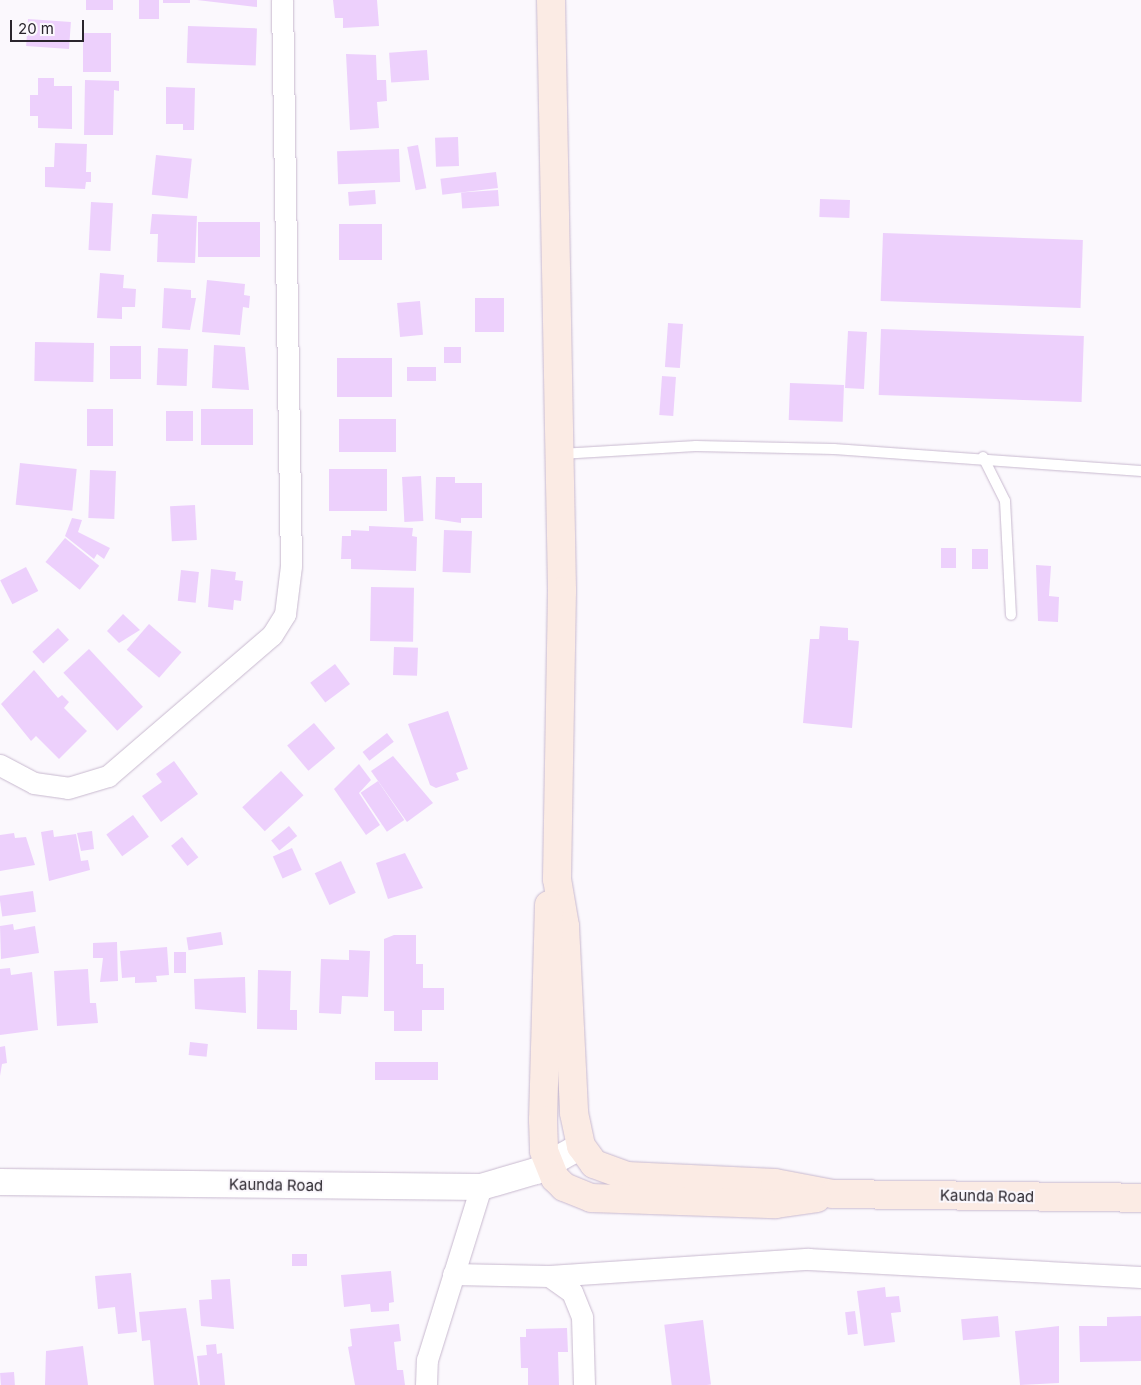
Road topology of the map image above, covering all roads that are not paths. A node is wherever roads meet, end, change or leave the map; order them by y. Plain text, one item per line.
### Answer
1 (282, 0) edge
2 (551, 0) edge
3 (559, 454) junction
4 (983, 457) junction
5 (1141, 471) edge
6 (1010, 616) dead end
7 (0, 765) edge
8 (557, 879) junction
9 (581, 1146) junction
10 (547, 1164) junction
11 (0, 1182) edge
12 (481, 1188) junction
13 (833, 1194) junction
14 (1141, 1198) edge
15 (453, 1274) junction
16 (549, 1276) junction
17 (1141, 1277) edge
18 (426, 1385) edge
19 (584, 1385) edge

1 - 7 street
2 - 3 main road
3 - 4 lane
3 - 8 main road
4 - 5 lane
4 - 6 lane
8 - 9 main road, Kaunda Road
8 - 10 main road
9 - 10 street, Kaunda Road
9 - 13 main road, Kaunda Road
10 - 12 street, Kaunda Road
10 - 13 main road, Kaunda Road
11 - 12 street, Kaunda Road
12 - 15 street
13 - 14 main road, Kaunda Road
15 - 16 street
15 - 18 street
16 - 17 street
16 - 19 street

